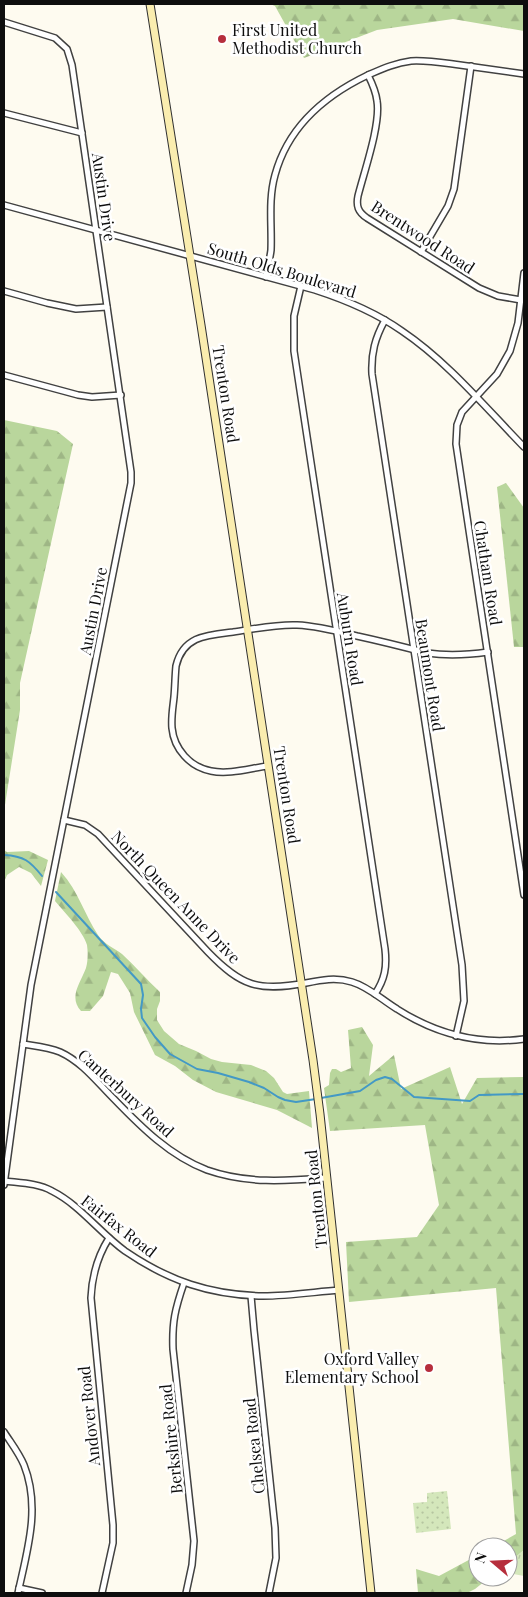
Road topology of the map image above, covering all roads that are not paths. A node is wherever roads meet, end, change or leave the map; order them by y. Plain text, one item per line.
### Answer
1 (150, 4) edge
2 (4, 22) edge
3 (471, 66) junction
4 (524, 74) edge
5 (368, 75) junction
6 (4, 113) edge
7 (82, 133) junction
8 (4, 205) edge
9 (96, 230) junction
10 (421, 252) junction
11 (189, 256) junction
12 (524, 273) edge
13 (266, 277) junction
14 (301, 286) junction
15 (4, 291) edge
16 (521, 300) junction
17 (107, 307) junction
18 (385, 320) junction
19 (4, 375) edge
20 (121, 395) junction
21 (476, 397) junction
22 (524, 447) edge
23 (248, 630) junction
24 (336, 631) junction
25 (413, 649) junction
26 (488, 652) junction
27 (268, 766) junction
28 (64, 820) junction
29 (524, 895) edge
30 (302, 984) junction
31 (375, 994) junction
32 (456, 1036) junction
33 (524, 1039) edge
34 (23, 1044) junction
35 (327, 1178) junction
36 (4, 1181) edge
37 (4, 1185) edge
38 (109, 1238) junction
39 (184, 1283) junction
40 (339, 1290) junction
41 (251, 1296) junction
42 (4, 1432) edge
43 (18, 1591) edge
44 (42, 1593) edge
45 (102, 1593) edge
46 (186, 1593) edge
47 (269, 1593) edge
48 (371, 1593) edge

1 - 11 main road, Trenton Road
2 - 7 street, Austin Drive
3 - 4 street
3 - 5 street
3 - 10 street
5 - 10 street, Brentwood Road
5 - 13 street
6 - 7 street
7 - 9 street, Austin Drive
8 - 9 street, South Olds Boulevard
9 - 11 street, South Olds Boulevard
9 - 17 street, Austin Drive
10 - 16 street, Brentwood Road
11 - 13 street, South Olds Boulevard
11 - 23 main road, Trenton Road
12 - 16 street, Chatham Road
13 - 14 street, South Olds Boulevard
14 - 18 street, South Olds Boulevard
14 - 24 street, Auburn Road
15 - 17 street
16 - 21 street, Chatham Road
17 - 20 street, Austin Drive
18 - 21 street, South Olds Boulevard
18 - 25 street, Beaumont Road
19 - 20 street
20 - 28 street, Austin Drive
21 - 22 street, South Olds Boulevard
21 - 26 street, Chatham Road
23 - 24 street
23 - 27 main road, Trenton Road
23 - 27 street
24 - 25 street
24 - 31 street, Auburn Road
25 - 26 street
25 - 32 street, Beaumont Road
26 - 29 street, Chatham Road
27 - 30 main road, Trenton Road
28 - 30 street, North Queen Anne Drive
28 - 34 street, Austin Drive
30 - 31 street, North Queen Anne Drive
30 - 35 main road, Trenton Road
31 - 32 street, North Queen Anne Drive
32 - 33 street, North Queen Anne Drive
34 - 35 street, Canterbury Road
34 - 36 street, Austin Drive
35 - 40 main road, Trenton Road
36 - 37 street, Austin Drive
36 - 38 street, Fairfax Road
38 - 39 street, Fairfax Road
38 - 45 street, Andover Road
39 - 41 street, Fairfax Road
39 - 46 street, Berkshire Road
40 - 41 street, Fairfax Road
40 - 48 main road, Trenton Road
41 - 47 street, Chelsea Road
42 - 43 street
43 - 44 street

